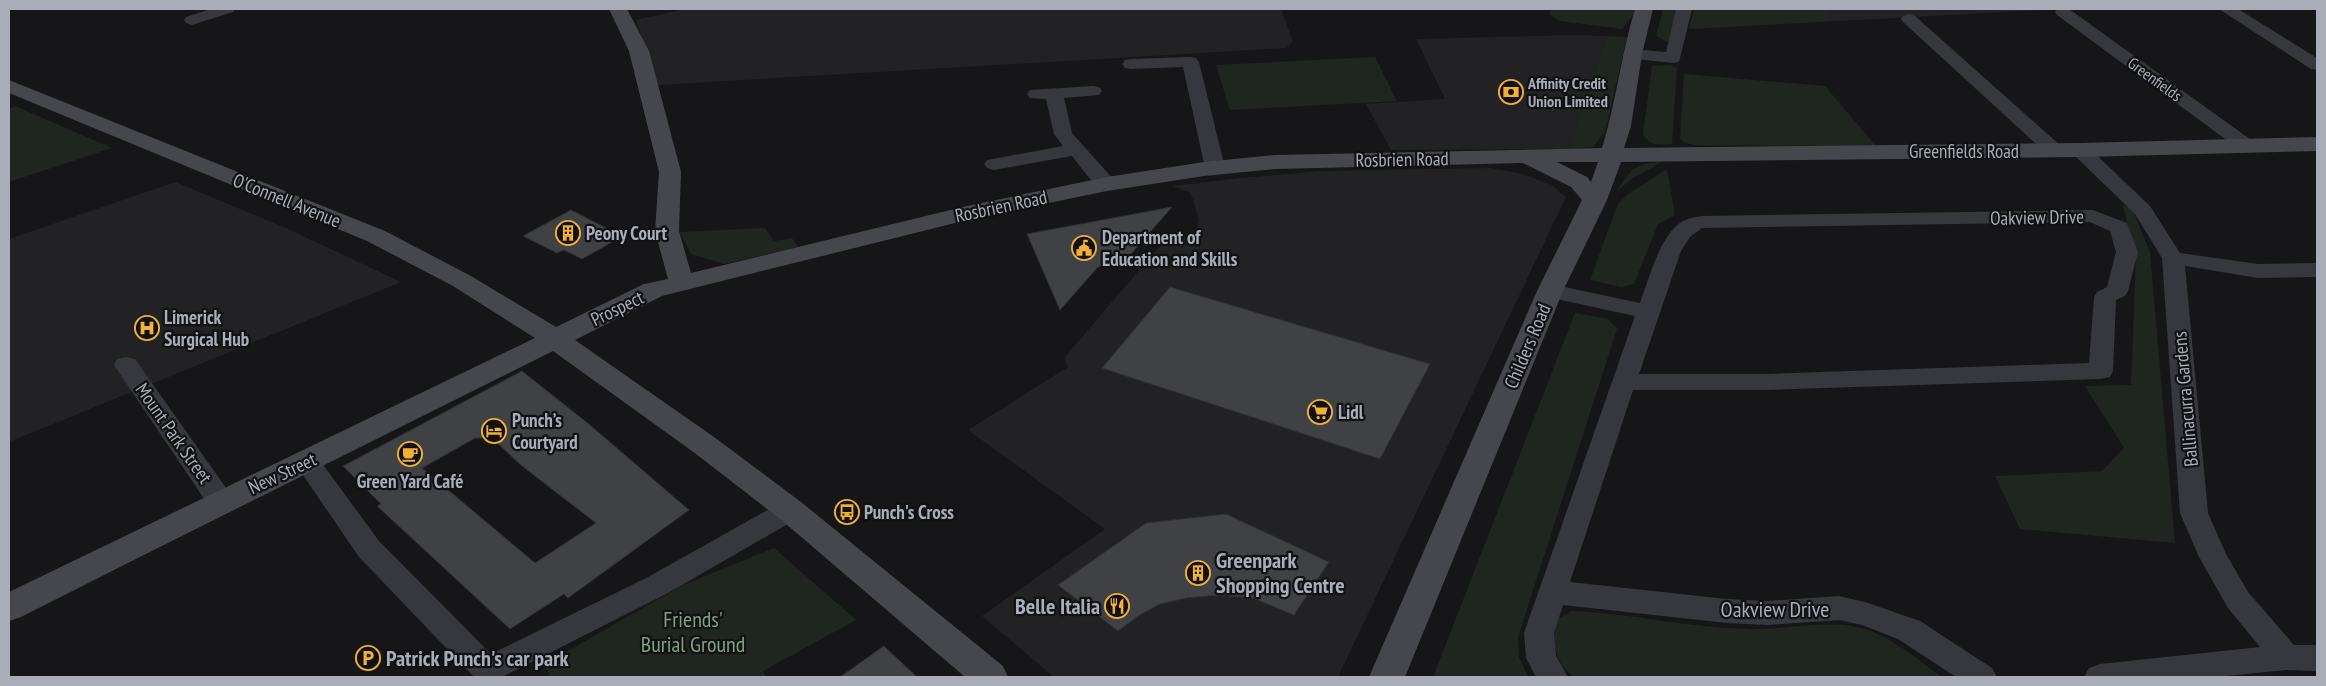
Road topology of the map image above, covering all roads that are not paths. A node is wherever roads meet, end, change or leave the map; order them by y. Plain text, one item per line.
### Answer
1 (227, 9) edge
2 (618, 9) edge
3 (1644, 9) edge
4 (1684, 9) edge
5 (2227, 9) edge
6 (2063, 12) dead end
7 (1909, 19) dead end
8 (192, 20) dead end
9 (1632, 54) junction
10 (1131, 64) dead end
11 (2317, 65) edge
12 (9, 86) edge
13 (1093, 91) dead end
14 (2317, 144) edge
15 (2247, 146) junction
16 (1076, 150) junction
17 (2054, 150) junction
18 (2080, 150) junction
19 (1526, 156) junction
20 (1611, 156) junction
21 (994, 164) dead end
22 (1215, 168) junction
23 (1107, 184) junction
24 (1595, 200) junction
25 (2173, 258) junction
26 (2317, 270) edge
27 (682, 283) junction
28 (1550, 291) junction
29 (1648, 312) junction
30 (554, 338) junction
31 (126, 365) dead end
32 (1624, 382) junction
33 (307, 462) junction
34 (221, 502) junction
35 (790, 510) junction
36 (1552, 592) junction
37 (9, 607) edge
38 (2286, 657) junction
39 (2317, 658) edge
40 (488, 673) edge
41 (990, 677) edge
42 (1387, 677) edge
43 (1552, 677) edge
44 (1982, 677) edge
45 (2100, 677) edge

1 - 8 street
2 - 27 main road
3 - 9 main road, Childers Road
4 - 9 street
5 - 11 street
6 - 15 street, Greenfields
7 - 17 street
9 - 20 main road, Childers Road
10 - 22 street
12 - 30 main road, O'Connell Avenue
13 - 16 street
14 - 15 main road, Greenfields Road
15 - 18 main road, Greenfields Road
16 - 21 street
16 - 23 street
17 - 18 main road, Greenfields Road
17 - 20 main road, Greenfields Road
18 - 25 street
19 - 20 main road, Rosbrien Road
19 - 22 main road, Rosbrien Road
19 - 24 main road
20 - 24 main road, Childers Road
22 - 23 main road, Rosbrien Road
23 - 27 main road, Rosbrien Road
24 - 28 main road, Childers Road
25 - 26 street
25 - 38 street, Ballinacurra Gardens
27 - 30 main road, Prospect
28 - 29 street
28 - 42 main road, Childers Road
29 - 32 street, Oakview Drive
29 - 32 street, Oakview Drive
30 - 33 main road, New Street
30 - 35 main road, O'Connell Avenue
31 - 34 street, Mount Park Street
32 - 36 street, Oakview Drive
33 - 34 main road, New Street
33 - 40 street
34 - 37 main road, New Street
35 - 40 street
35 - 41 main road, O'Connell Avenue
36 - 43 street, Oakview Drive
36 - 44 street, Oakview Drive
38 - 39 street
38 - 45 street

